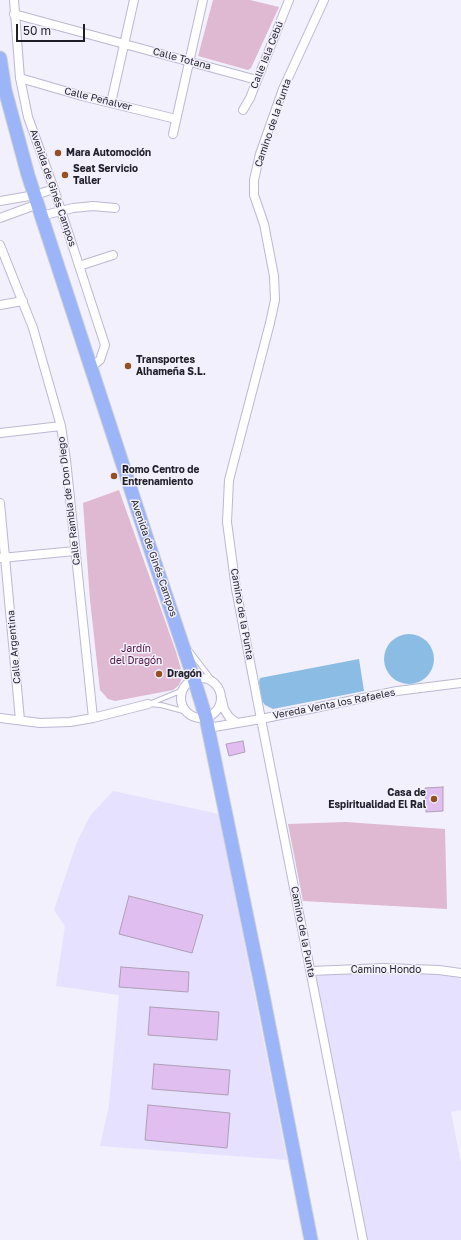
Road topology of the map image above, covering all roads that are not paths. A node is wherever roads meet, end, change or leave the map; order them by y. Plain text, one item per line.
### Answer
1 (14, 0) edge
2 (134, 0) edge
3 (204, 0) edge
4 (289, 0) edge
5 (324, 0) edge
6 (14, 14) junction
7 (124, 44) junction
8 (0, 58) edge
9 (190, 61) junction
10 (20, 78) junction
11 (257, 80) junction
12 (0, 102) edge
13 (111, 103) junction
14 (243, 110) dead end
15 (176, 119) junction
16 (173, 134) dead end
17 (28, 175) junction
18 (54, 188) junction
19 (0, 201) edge
20 (38, 205) junction
21 (115, 208) dead end
22 (61, 210) junction
23 (0, 218) edge
24 (0, 245) edge
25 (113, 255) dead end
26 (79, 266) junction
27 (23, 301) junction
28 (0, 305) edge
29 (90, 368) junction
30 (61, 426) junction
31 (0, 433) edge
32 (0, 503) edge
33 (75, 551) junction
34 (3, 557) edge
35 (181, 638) junction
36 (194, 679) junction
37 (213, 681) junction
38 (461, 684) edge
39 (183, 690) junction
40 (222, 700) junction
41 (148, 704) junction
42 (187, 712) junction
43 (0, 718) edge
44 (93, 718) junction
45 (261, 719) junction
46 (20, 720) junction
47 (207, 723) junction
48 (237, 724) junction
49 (311, 972) junction
50 (461, 973) edge
51 (310, 1240) edge
52 (363, 1240) edge

1 - 6 street, Avenida de Ginés Campos
2 - 7 street
3 - 9 street
4 - 11 street, Calle Isla Cebú
5 - 45 street, Camino de la Punta
6 - 7 street, Calle Totana
6 - 10 street, Avenida de Ginés Campos
7 - 9 street, Calle Totana
7 - 13 street
8 - 17 main road, Avenida de Ginés Campos
9 - 11 street, Calle Totana
9 - 15 street
10 - 13 street, Calle Peñalver
10 - 18 street, Avenida de Ginés Campos
11 - 14 street, Calle Isla Cebú
12 - 17 main road, Avenida de Ginés Campos
13 - 15 street, Calle Peñalver
15 - 16 street
17 - 20 main road, Avenida de Ginés Campos
18 - 20 street
18 - 22 street, Avenida de Ginés Campos
19 - 20 street
20 - 22 street
20 - 23 street
20 - 29 main road, Avenida de Ginés Campos
21 - 22 street
22 - 26 street, Avenida de Ginés Campos
24 - 27 street, Calle Rambla de Don Diego
25 - 26 street
26 - 29 street, Avenida de Ginés Campos
27 - 28 street
27 - 30 street, Calle Rambla de Don Diego
29 - 35 main road, Avenida de Ginés Campos
30 - 31 street
30 - 33 street, Calle Rambla de Don Diego
32 - 34 street, Calle Argentina
33 - 34 street
33 - 44 street, Calle Rambla de Don Diego
34 - 46 street, Calle Argentina
35 - 36 main road, Avenida de Ginés Campos
35 - 37 lane
36 - 37 street
36 - 39 street
36 - 47 main road, Avenida de Ginés Campos
37 - 40 street
38 - 45 street, Vereda Venta los Rafaeles
39 - 41 lane
39 - 42 street
40 - 47 street
40 - 48 street
41 - 42 lane
41 - 44 street
42 - 47 street
43 - 46 street
44 - 46 street
45 - 48 street, Vereda Venta los Rafaeles
45 - 49 street, Camino de la Punta
47 - 48 street, Vereda Venta los Rafaeles
47 - 51 main road, Avenida de Ginés Campos
49 - 50 street, Camino Hondo
49 - 52 street, Camino de la Punta

